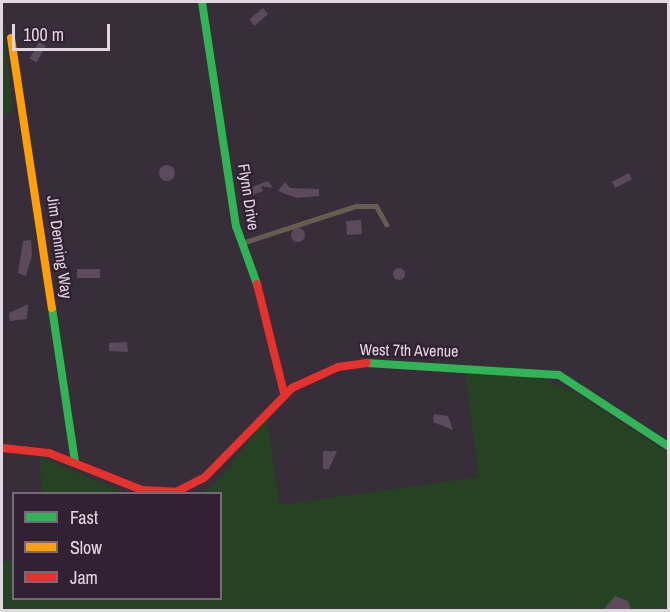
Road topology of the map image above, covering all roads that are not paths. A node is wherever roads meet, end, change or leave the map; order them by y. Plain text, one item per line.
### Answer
1 (202, 2) edge
2 (11, 38) dead end
3 (386, 224) dead end
4 (242, 243) junction
5 (284, 393) junction
6 (669, 446) edge
7 (2, 448) edge
8 (75, 461) junction

1 - 4 street, Flynn Drive
2 - 8 street, Jim Denning Way
3 - 4 street
4 - 5 street, Flynn Drive
5 - 6 street, West 7th Avenue
5 - 8 street, West 7th Avenue
7 - 8 street, West 7th Avenue

